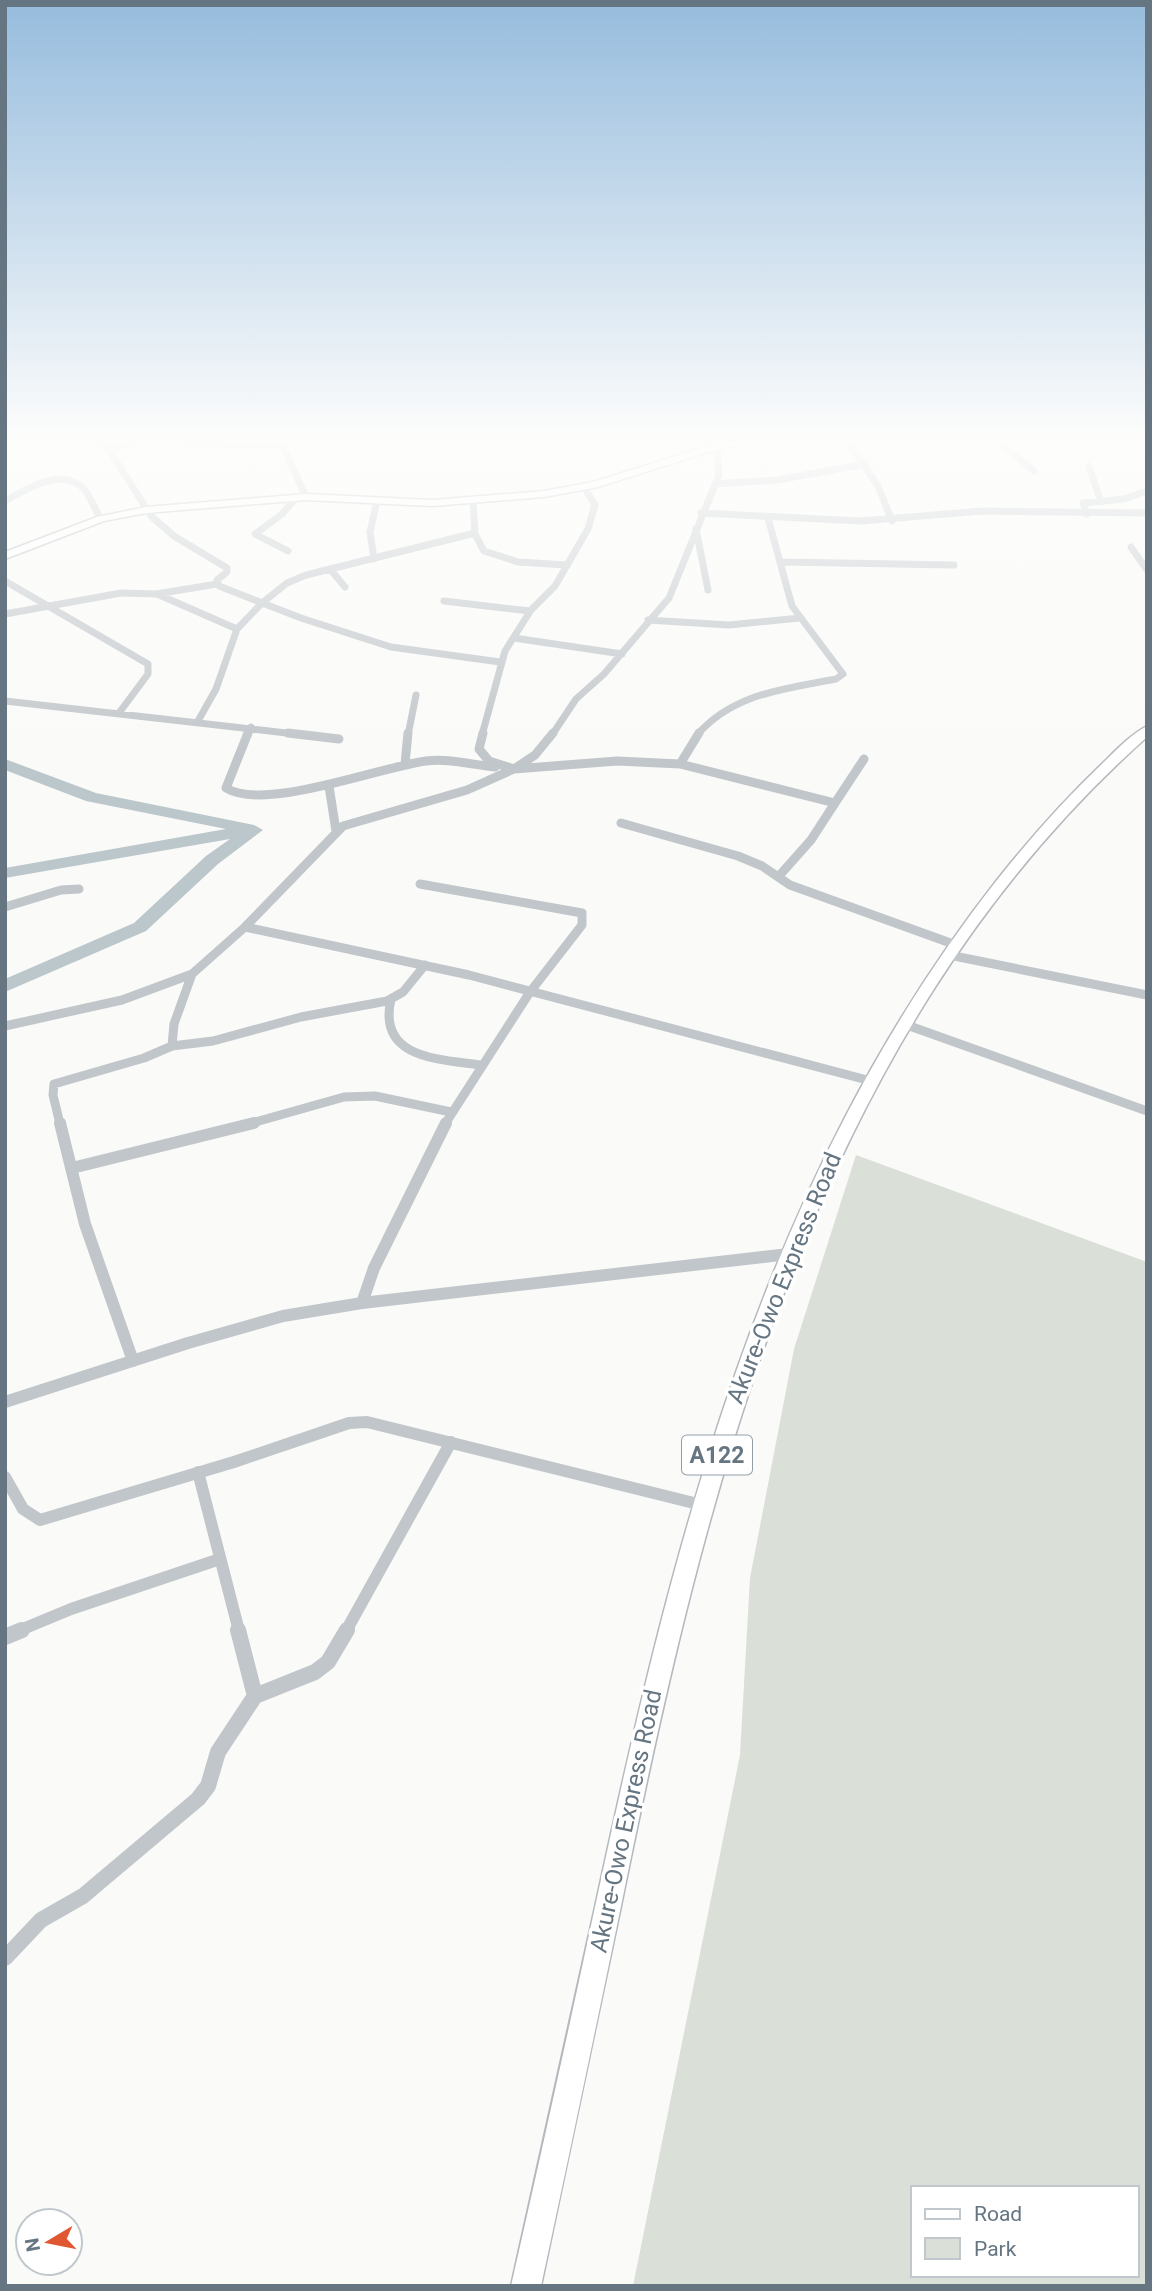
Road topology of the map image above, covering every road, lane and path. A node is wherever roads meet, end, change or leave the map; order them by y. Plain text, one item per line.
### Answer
1 (42, 542) edge
2 (185, 542) edge
3 (270, 542) edge
4 (372, 542) edge
5 (440, 542) edge
6 (478, 542) edge
7 (579, 542) edge
8 (690, 542) edge
9 (698, 542) edge
10 (775, 542) edge
11 (1131, 547) dead end
12 (288, 551) dead end
13 (5, 556) edge
14 (374, 559) junction
15 (781, 562) junction
16 (567, 565) junction
17 (954, 565) dead end
18 (330, 569) junction
19 (1147, 570) edge
20 (5, 582) edge
21 (217, 584) junction
22 (345, 587) dead end
23 (708, 590) dead end
24 (156, 594) junction
25 (444, 601) dead end
26 (262, 603) junction
27 (44, 605) junction
28 (530, 611) junction
29 (5, 614) edge
30 (800, 618) junction
31 (649, 621) junction
32 (237, 629) junction
33 (514, 638) junction
34 (622, 654) junction
35 (500, 662) junction
36 (416, 695) dead end
37 (5, 701) edge
38 (119, 713) junction
39 (198, 722) junction
40 (251, 727) junction
41 (1147, 730) edge
42 (339, 738) dead end
43 (864, 759) dead end
44 (405, 764) junction
45 (680, 764) junction
46 (509, 768) junction
47 (329, 786) junction
48 (835, 803) junction
49 (621, 823) dead end
50 (336, 831) junction
51 (779, 876) junction
52 (420, 884) dead end
53 (79, 888) dead end
54 (5, 907) edge
55 (245, 927) junction
56 (952, 950) junction
57 (425, 965) junction
58 (192, 974) junction
59 (530, 992) junction
60 (1147, 995) edge
61 (391, 999) junction
62 (904, 1024) junction
63 (5, 1026) edge
64 (172, 1046) junction
65 (481, 1065) junction
66 (871, 1082) junction
67 (1147, 1111) edge
68 (451, 1112) junction
69 (72, 1168) junction
70 (789, 1254) junction
71 (362, 1303) junction
72 (133, 1361) junction
73 (5, 1402) edge
74 (451, 1442) junction
75 (198, 1472) junction
76 (5, 1477) edge
77 (702, 1505) junction
78 (220, 1559) junction
79 (5, 1637) edge
80 (255, 1696) junction
81 (5, 1958) edge
82 (526, 2286) edge

1 - 13 main road
2 - 21 street
3 - 12 street
4 - 14 street
5 - 14 street
6 - 16 street
7 - 16 street
8 - 31 street
9 - 23 street
10 - 15 street
11 - 19 street
14 - 18 street
15 - 17 street
15 - 30 street
16 - 28 street
18 - 22 street
18 - 26 street
20 - 27 street
21 - 24 street
21 - 26 street
24 - 27 street
24 - 32 street
25 - 28 street
26 - 32 street
26 - 35 street
27 - 29 street
27 - 38 street
28 - 33 street
30 - 31 street
30 - 45 street
31 - 34 street
32 - 39 street
33 - 34 street
33 - 35 street
34 - 46 street
35 - 46 street
36 - 44 street
37 - 38 street
38 - 39 street
39 - 40 street
40 - 42 street
40 - 47 street
41 - 56 highway, Akure-Owo Express Road / A122
43 - 48 street
44 - 46 street
44 - 47 street
45 - 46 street
45 - 48 street
46 - 50 street
47 - 50 street
48 - 51 street
49 - 51 street
50 - 55 street
51 - 56 street
52 - 59 street
53 - 54 street
55 - 57 street
55 - 58 street
56 - 60 street
56 - 62 highway, Akure-Owo Express Road / A122
57 - 59 street
57 - 61 street
58 - 63 street
58 - 64 street
59 - 65 street
59 - 66 street
61 - 64 street
61 - 65 street
62 - 66 highway, Akure-Owo Express Road / A122
62 - 67 street
64 - 69 street
65 - 68 street
66 - 70 highway, Akure-Owo Express Road / A122
68 - 69 street
68 - 71 street
69 - 72 street
70 - 71 street
70 - 77 highway, Akure-Owo Express Road / A122
71 - 72 street
72 - 73 street
74 - 75 street
74 - 77 street
74 - 80 street
75 - 76 street
75 - 78 street
77 - 82 highway, Akure-Owo Express Road / A122
78 - 79 street
78 - 80 street
80 - 81 street

